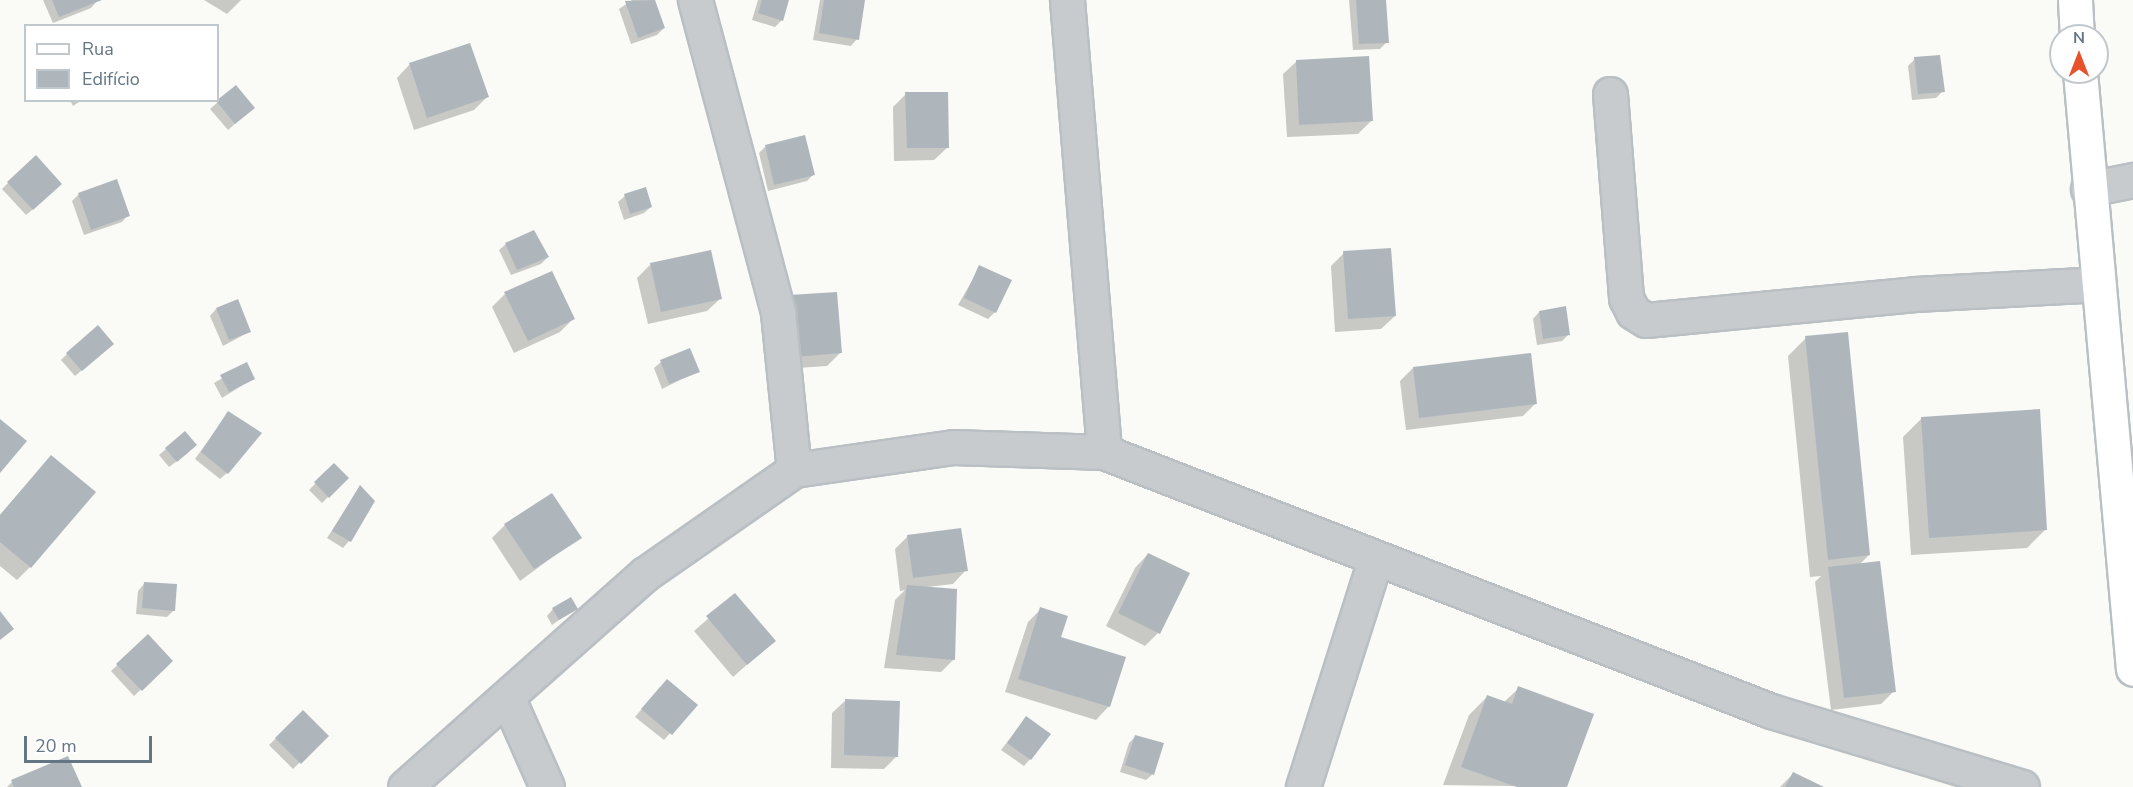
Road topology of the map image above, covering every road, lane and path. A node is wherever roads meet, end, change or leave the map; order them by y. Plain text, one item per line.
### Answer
1 (694, 0) edge
2 (1067, 0) edge
3 (2075, 0) edge
4 (2076, 24) edge
5 (2081, 84) edge
6 (1610, 94) dead end
7 (2133, 180) edge
8 (2088, 189) junction
9 (2097, 284) junction
10 (1104, 452) junction
11 (794, 470) junction
12 (1375, 560) junction
13 (2133, 669) edge
14 (508, 699) junction
15 (405, 787) edge
16 (547, 787) edge
17 (1303, 787) edge
18 (2022, 787) edge

1 - 11 street
2 - 10 street
3 - 4 street
5 - 8 street
6 - 9 street
7 - 8 street
8 - 9 street
9 - 13 street
10 - 11 street
10 - 12 street
11 - 14 street
12 - 17 street
12 - 18 street
14 - 15 street
14 - 16 street

